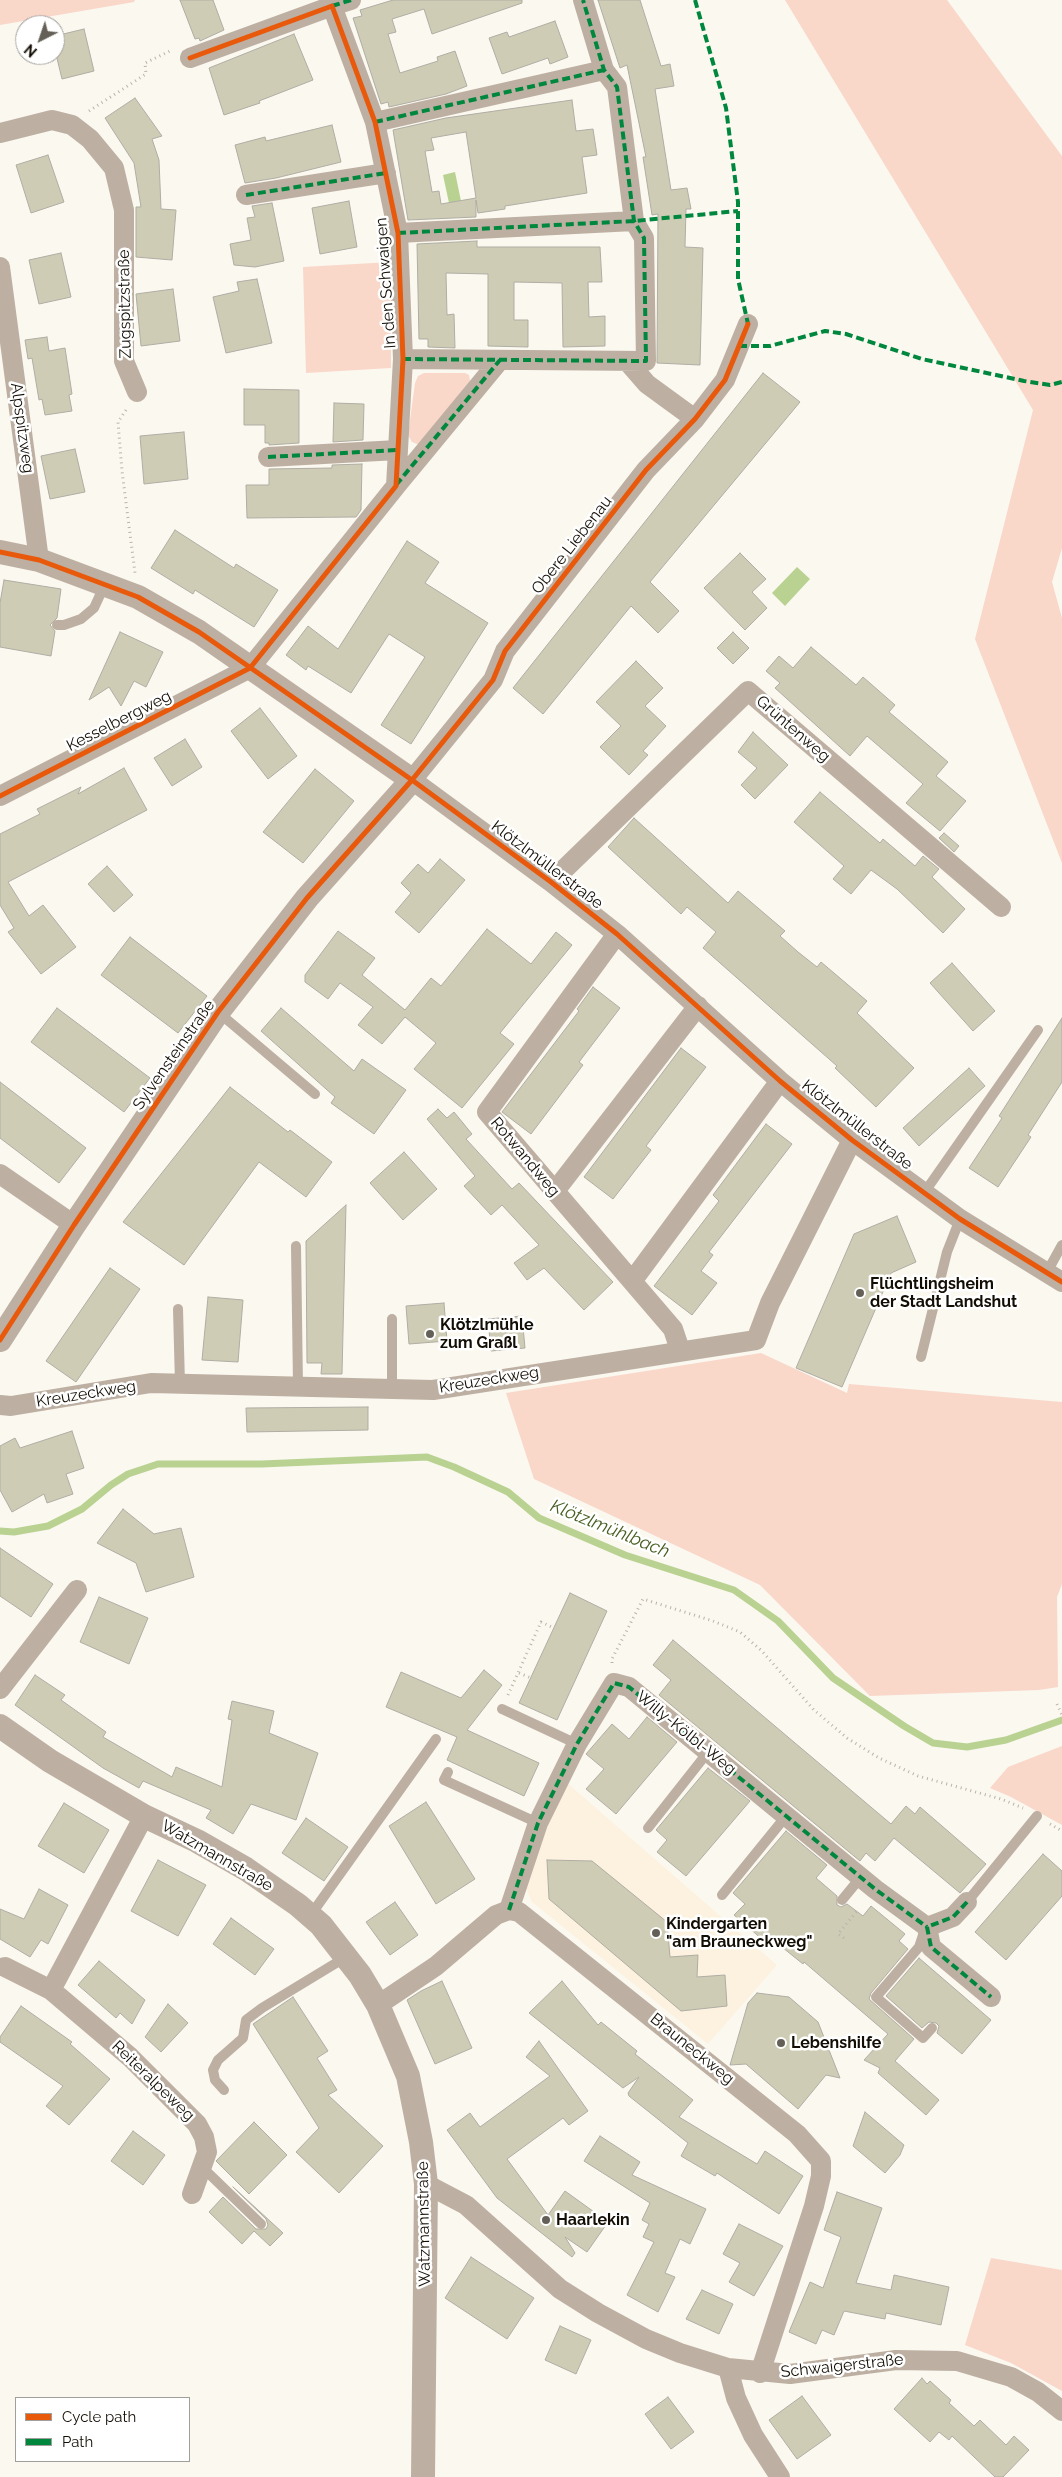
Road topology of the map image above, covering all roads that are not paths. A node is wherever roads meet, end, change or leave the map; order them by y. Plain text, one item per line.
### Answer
1 (352, 0) edge
2 (582, 0) edge
3 (332, 6) junction
4 (190, 58) road end
5 (604, 70) junction
6 (375, 122) junction
7 (0, 133) edge
8 (386, 174) junction
9 (246, 195) dead end
10 (634, 221) junction
11 (398, 233) junction
12 (0, 267) edge
13 (748, 324) dead end
14 (404, 359) junction
15 (500, 360) junction
16 (627, 361) junction
17 (138, 392) road end
18 (695, 419) junction
19 (398, 450) junction
20 (268, 457) dead end
21 (396, 486) junction
22 (0, 552) edge
23 (39, 560) junction
24 (104, 584) junction
25 (57, 624) dead end
26 (250, 668) junction
27 (412, 780) junction
28 (0, 796) edge
29 (552, 882) junction
30 (1002, 907) dead end
31 (617, 934) junction
32 (698, 1006) junction
33 (218, 1012) junction
34 (1038, 1030) dead end
35 (780, 1081) junction
36 (315, 1094) dead end
37 (852, 1140) junction
38 (0, 1174) edge
39 (554, 1192) junction
40 (924, 1194) junction
41 (960, 1219) junction
42 (74, 1225) junction
43 (1062, 1245) edge
44 (296, 1246) dead end
45 (1054, 1278) edge
46 (633, 1280) junction
47 (178, 1309) dead end
48 (392, 1319) dead end
49 (0, 1340) edge
50 (680, 1350) junction
51 (921, 1357) dead end
52 (180, 1384) junction
53 (298, 1386) junction
54 (392, 1389) junction
55 (0, 1405) edge
56 (77, 1590) dead end
57 (0, 1689) edge
58 (502, 1709) road end
59 (0, 1726) edge
60 (436, 1739) dead end
61 (577, 1744) junction
62 (708, 1752) junction
63 (448, 1772) dead end
64 (787, 1815) junction
65 (144, 1816) junction
66 (1037, 1816) road end
67 (538, 1823) junction
68 (648, 1828) dead end
69 (868, 1883) junction
70 (722, 1895) dead end
71 (842, 1900) dead end
72 (968, 1902) joint
73 (509, 1910) junction
74 (310, 1916) junction
75 (927, 1927) junction
76 (346, 1957) junction
77 (2, 1966) edge
78 (51, 1990) junction
79 (991, 1997) dead end
80 (378, 2005) junction
81 (932, 2028) dead end
82 (224, 2090) dead end
83 (202, 2167) junction
84 (426, 2184) junction
85 (192, 2194) dead end
86 (261, 2224) dead end
87 (728, 2368) junction
88 (760, 2373) junction
89 (1062, 2411) edge
90 (423, 2477) edge
91 (780, 2477) edge

1 - 3 street
2 - 5 street, In den Schwaigen
3 - 4 street
3 - 6 street, In den Schwaigen
5 - 6 street
5 - 10 street, In den Schwaigen
6 - 8 street, In den Schwaigen
7 - 17 street, Zugspitzstraße
8 - 9 street
8 - 11 street, In den Schwaigen
10 - 11 street, In den Schwaigen
10 - 16 street, In den Schwaigen
11 - 14 street, In den Schwaigen
12 - 23 street, Alpspitzweg
13 - 18 street, Obere Liebenau
14 - 15 street, In den Schwaigen
14 - 19 street, In den Schwaigen
15 - 16 street, In den Schwaigen
15 - 21 street
16 - 18 street
18 - 27 street, Obere Liebenau
19 - 20 street
19 - 21 street, In den Schwaigen
21 - 26 street
22 - 23 street, Klötzlmüllerstraße
23 - 24 street, Klötzlmüllerstraße
24 - 25 lane
24 - 26 street, Klötzlmüllerstraße
26 - 27 street, Klötzlmüllerstraße
26 - 28 street, Kesselbergweg
27 - 29 street, Klötzlmüllerstraße
27 - 33 street, Sylvensteinstraße
29 - 30 street, Grüntenweg
29 - 31 street, Klötzlmüllerstraße
31 - 32 street, Klötzlmüllerstraße
31 - 39 street, Rotwandweg
32 - 35 street, Klötzlmüllerstraße
32 - 39 street
33 - 36 lane
33 - 42 street, Sylvensteinstraße
34 - 40 lane
35 - 37 street, Klötzlmüllerstraße
35 - 46 street, Klötzlmüllerstraße
37 - 40 street, Klötzlmüllerstraße
37 - 50 street, Kreuzeckweg
38 - 42 street
39 - 46 street, Rotwandweg
40 - 41 street, Klötzlmüllerstraße
41 - 45 street, Klötzlmüllerstraße
41 - 51 lane
42 - 49 street, Sylvensteinstraße
43 - 45 lane
44 - 53 lane
46 - 50 street, Rotwandweg
47 - 52 lane
48 - 54 lane
50 - 54 street, Kreuzeckweg
52 - 53 street, Kreuzeckweg
52 - 55 street, Kreuzeckweg
53 - 54 street, Kreuzeckweg
56 - 57 street
58 - 61 lane
59 - 65 street, Watzmannstraße
60 - 74 lane
61 - 62 street, Willy-Kölbl-Weg
61 - 67 street
62 - 64 street, Willy-Kölbl-Weg
62 - 68 lane
63 - 67 lane
64 - 69 street, Willy-Kölbl-Weg
64 - 70 lane
65 - 74 street, Watzmannstraße
65 - 78 street
66 - 72 lane
67 - 73 street
69 - 71 lane
69 - 75 street, Willy-Kölbl-Weg
72 - 75 street
73 - 80 street
73 - 88 street, Brauneckweg
74 - 76 street, Watzmannstraße
75 - 79 street
75 - 81 lane
76 - 80 street, Watzmannstraße
76 - 82 lane
77 - 78 street, Reiteralpeweg
78 - 83 street, Reiteralpeweg
80 - 84 street, Watzmannstraße
83 - 85 street, Reiteralpeweg
83 - 86 lane
84 - 87 street, Schwaigerstraße
84 - 90 street, Watzmannstraße
87 - 88 street, Schwaigerstraße
87 - 91 street
88 - 89 street, Schwaigerstraße

